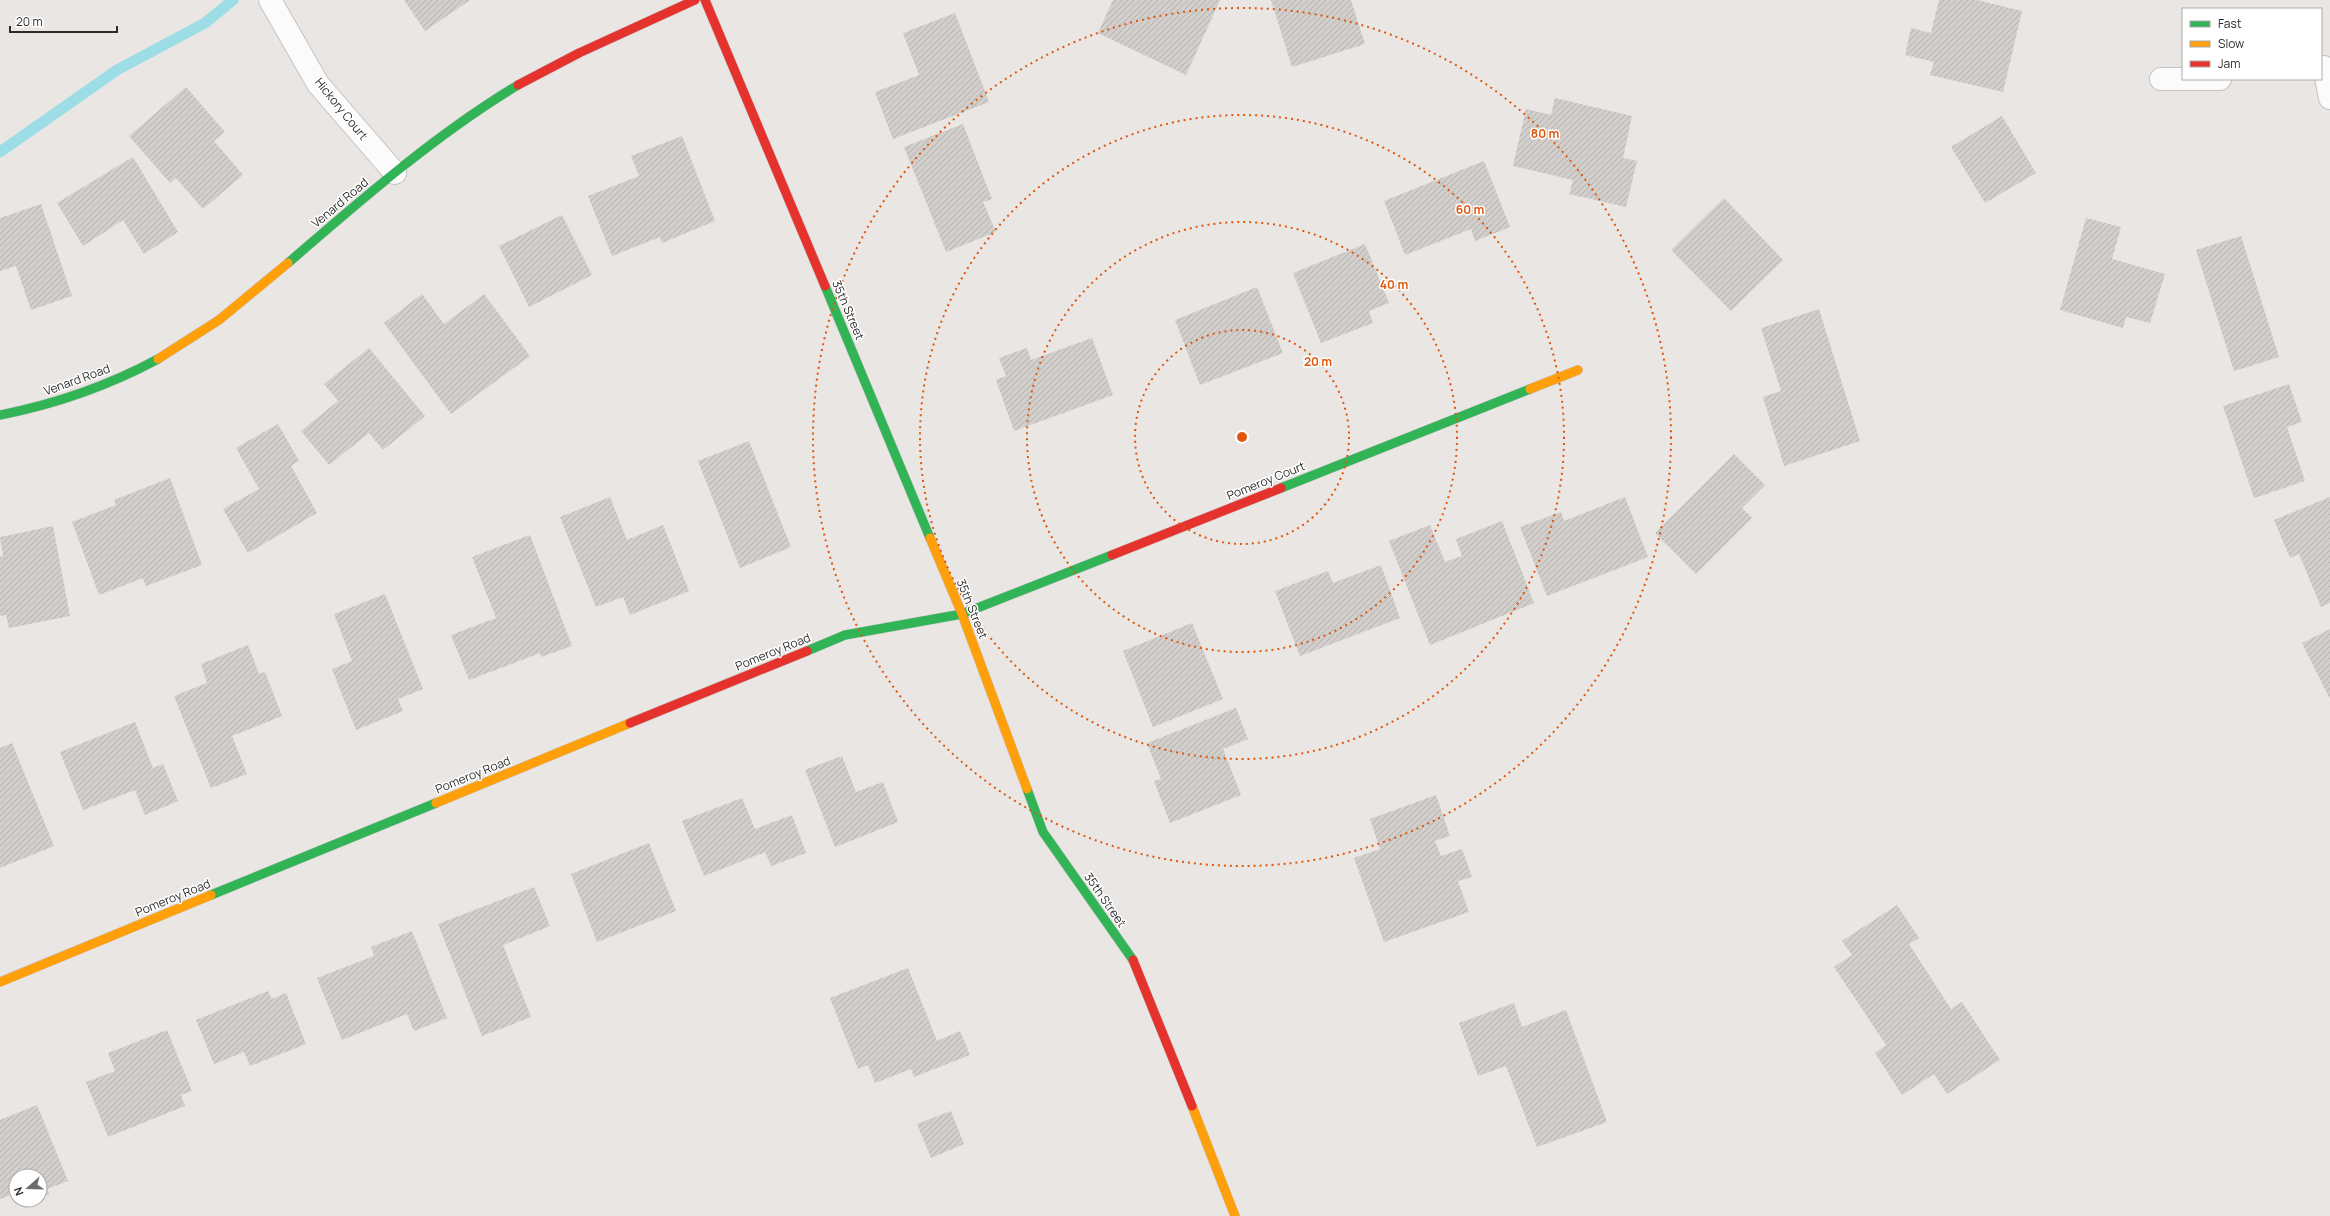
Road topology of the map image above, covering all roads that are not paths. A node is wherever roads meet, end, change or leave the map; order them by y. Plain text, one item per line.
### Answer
1 (270, 0) edge
2 (695, 0) edge
3 (705, 0) edge
4 (2325, 67) edge
5 (2161, 79) dead end
6 (2182, 79) edge
7 (2330, 98) edge
8 (395, 173) junction
9 (1578, 370) dead end
10 (0, 416) edge
11 (962, 614) junction
12 (0, 982) edge
13 (1234, 1216) edge

1 - 8 street, Hickory Court
2 - 8 street, Venard Road
3 - 11 street, 35th Street
4 - 7 street
5 - 6 street
8 - 10 street, Venard Road
9 - 11 street, Pomeroy Court
11 - 12 street, Pomeroy Road
11 - 13 street, 35th Street

